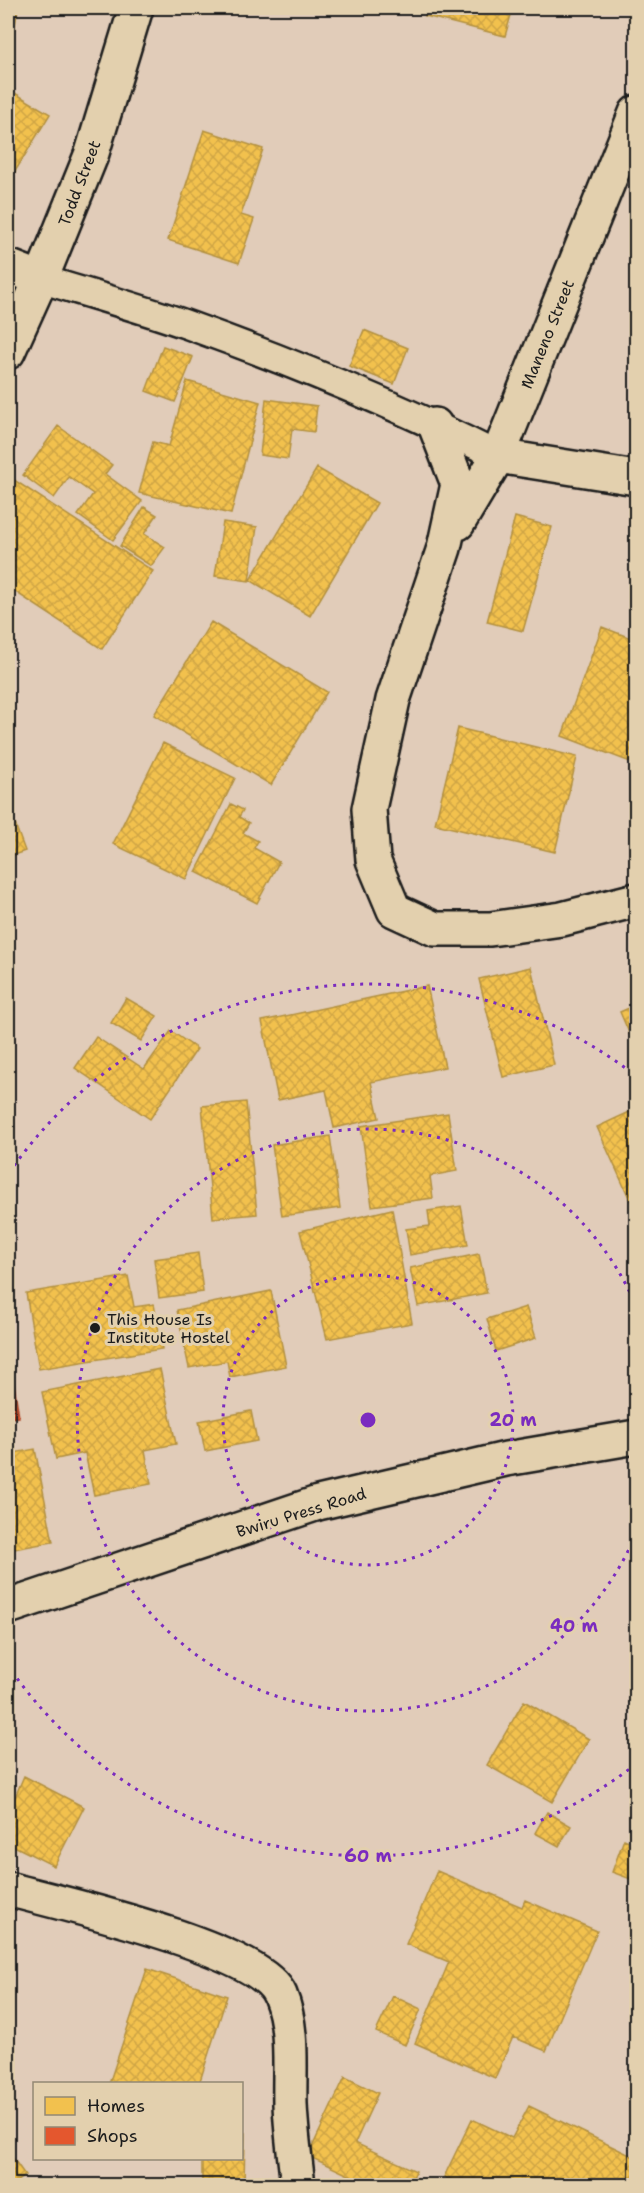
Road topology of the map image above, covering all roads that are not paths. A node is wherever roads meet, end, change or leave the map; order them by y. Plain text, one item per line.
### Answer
1 (136, 8) edge
2 (636, 113) edge
3 (8, 266) edge
4 (41, 279) junction
5 (8, 352) edge
6 (435, 425) junction
7 (498, 456) junction
8 (636, 478) edge
9 (444, 548) junction
10 (636, 900) edge
11 (636, 1437) edge
12 (8, 1607) edge
13 (8, 1888) edge
14 (298, 2186) edge

1 - 4 street, Todd Street
2 - 7 street, Maneno Street
3 - 4 street
4 - 5 street, Todd Street
4 - 6 lane
6 - 7 lane
6 - 9 street
7 - 8 street
7 - 9 street, Maneno Street
9 - 10 street
11 - 12 street, Bwiru Press Road
13 - 14 street

